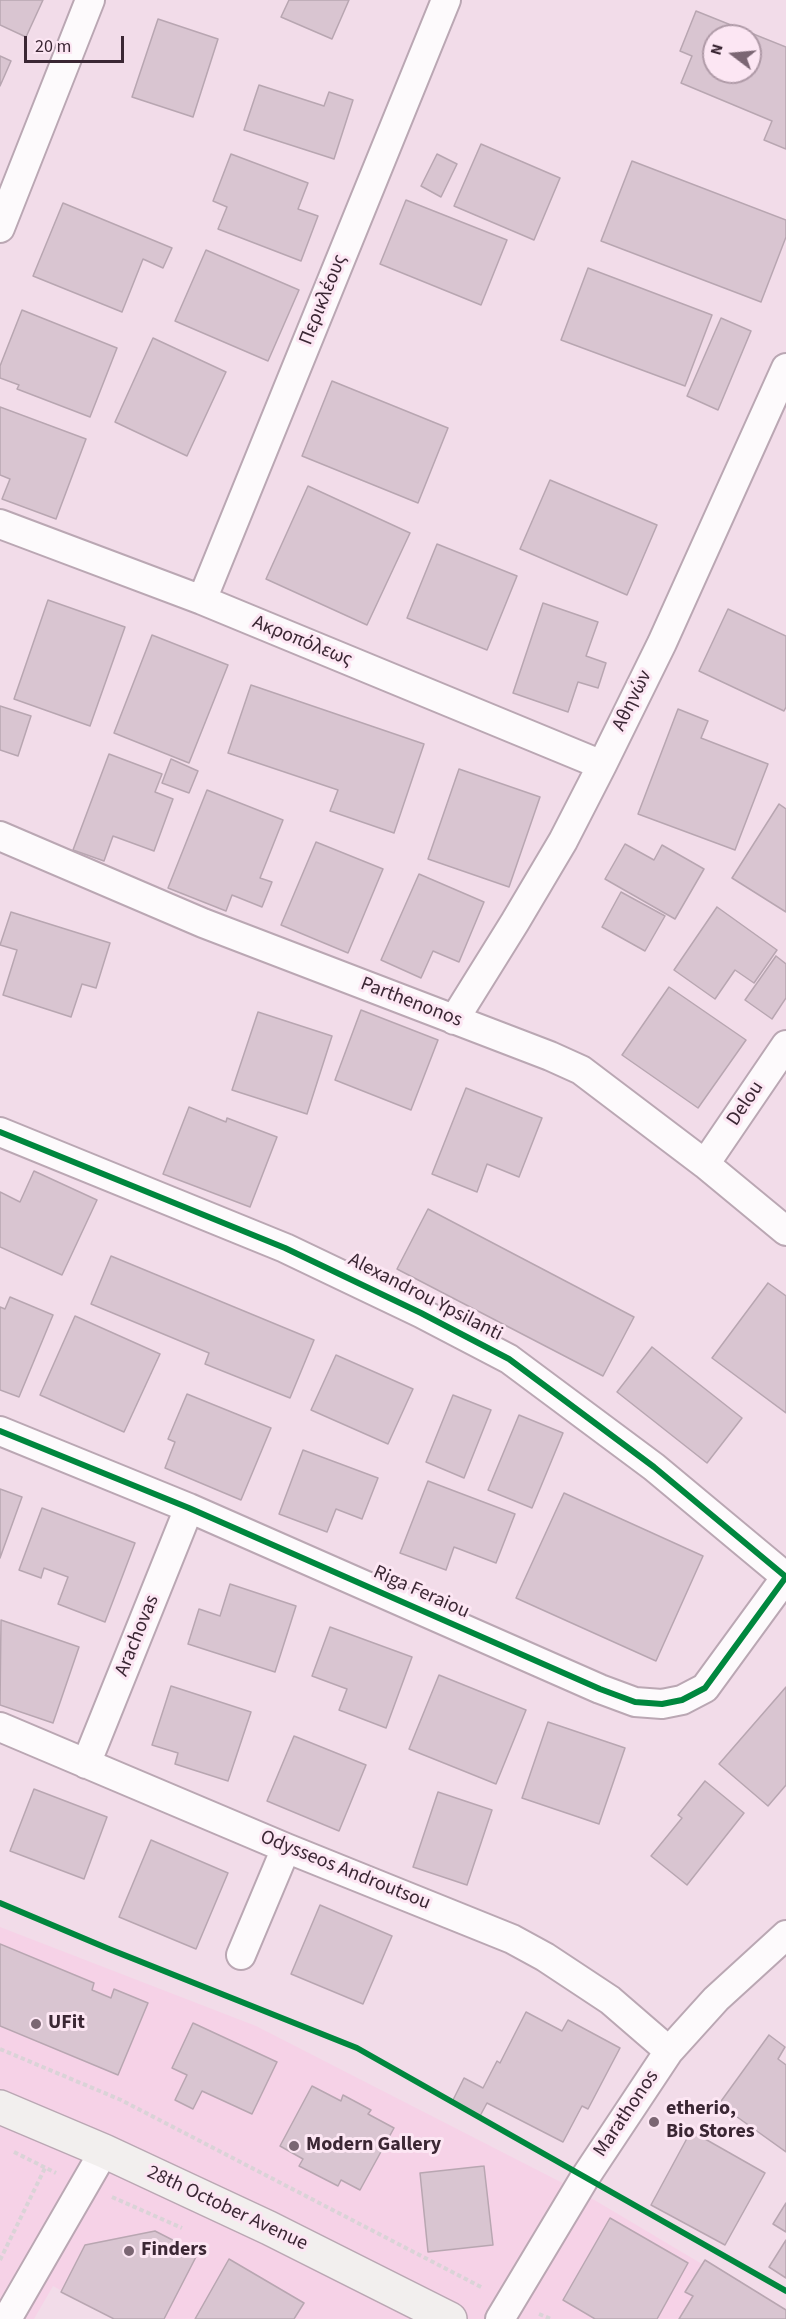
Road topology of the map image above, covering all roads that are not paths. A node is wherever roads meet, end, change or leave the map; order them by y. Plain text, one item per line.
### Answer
1 (90, 0) edge
2 (446, 0) edge
3 (0, 228) edge
4 (786, 369) edge
5 (0, 524) edge
6 (202, 600) junction
7 (602, 765) junction
8 (0, 836) edge
9 (454, 1020) junction
10 (786, 1045) edge
11 (0, 1132) edge
12 (705, 1164) junction
13 (786, 1232) edge
14 (0, 1431) edge
15 (189, 1508) junction
16 (786, 1577) edge
17 (0, 1727) edge
18 (86, 1764) junction
19 (286, 1848) junction
20 (781, 1949) edge
21 (241, 1955) dead end
22 (669, 2051) junction
23 (0, 2107) edge
24 (104, 2151) junction
25 (505, 2310) edge
26 (7, 2319) edge
27 (450, 2319) edge

1 - 3 street
2 - 6 street, Περικλέους
4 - 7 street, Αθηνών
5 - 6 street, Ακροπόλεως
6 - 7 street, Ακροπόλεως
7 - 9 street, Αθηνών
8 - 9 street, Parthenonos
9 - 12 street, Parthenonos
10 - 12 street, Delou
11 - 16 street, Alexandrou Ypsilanti
12 - 13 street, Parthenonos
14 - 15 street, Riga Feraiou
15 - 16 street, Riga Feraiou
15 - 18 street, Arachovas
17 - 18 street, Odysseos Androutsou
18 - 19 street, Odysseos Androutsou
19 - 21 street
19 - 22 street, Odysseos Androutsou
20 - 22 street, Marathonos
22 - 25 street, Marathonos
23 - 24 main road, 28th October Avenue
24 - 26 street
24 - 27 main road, 28th October Avenue

